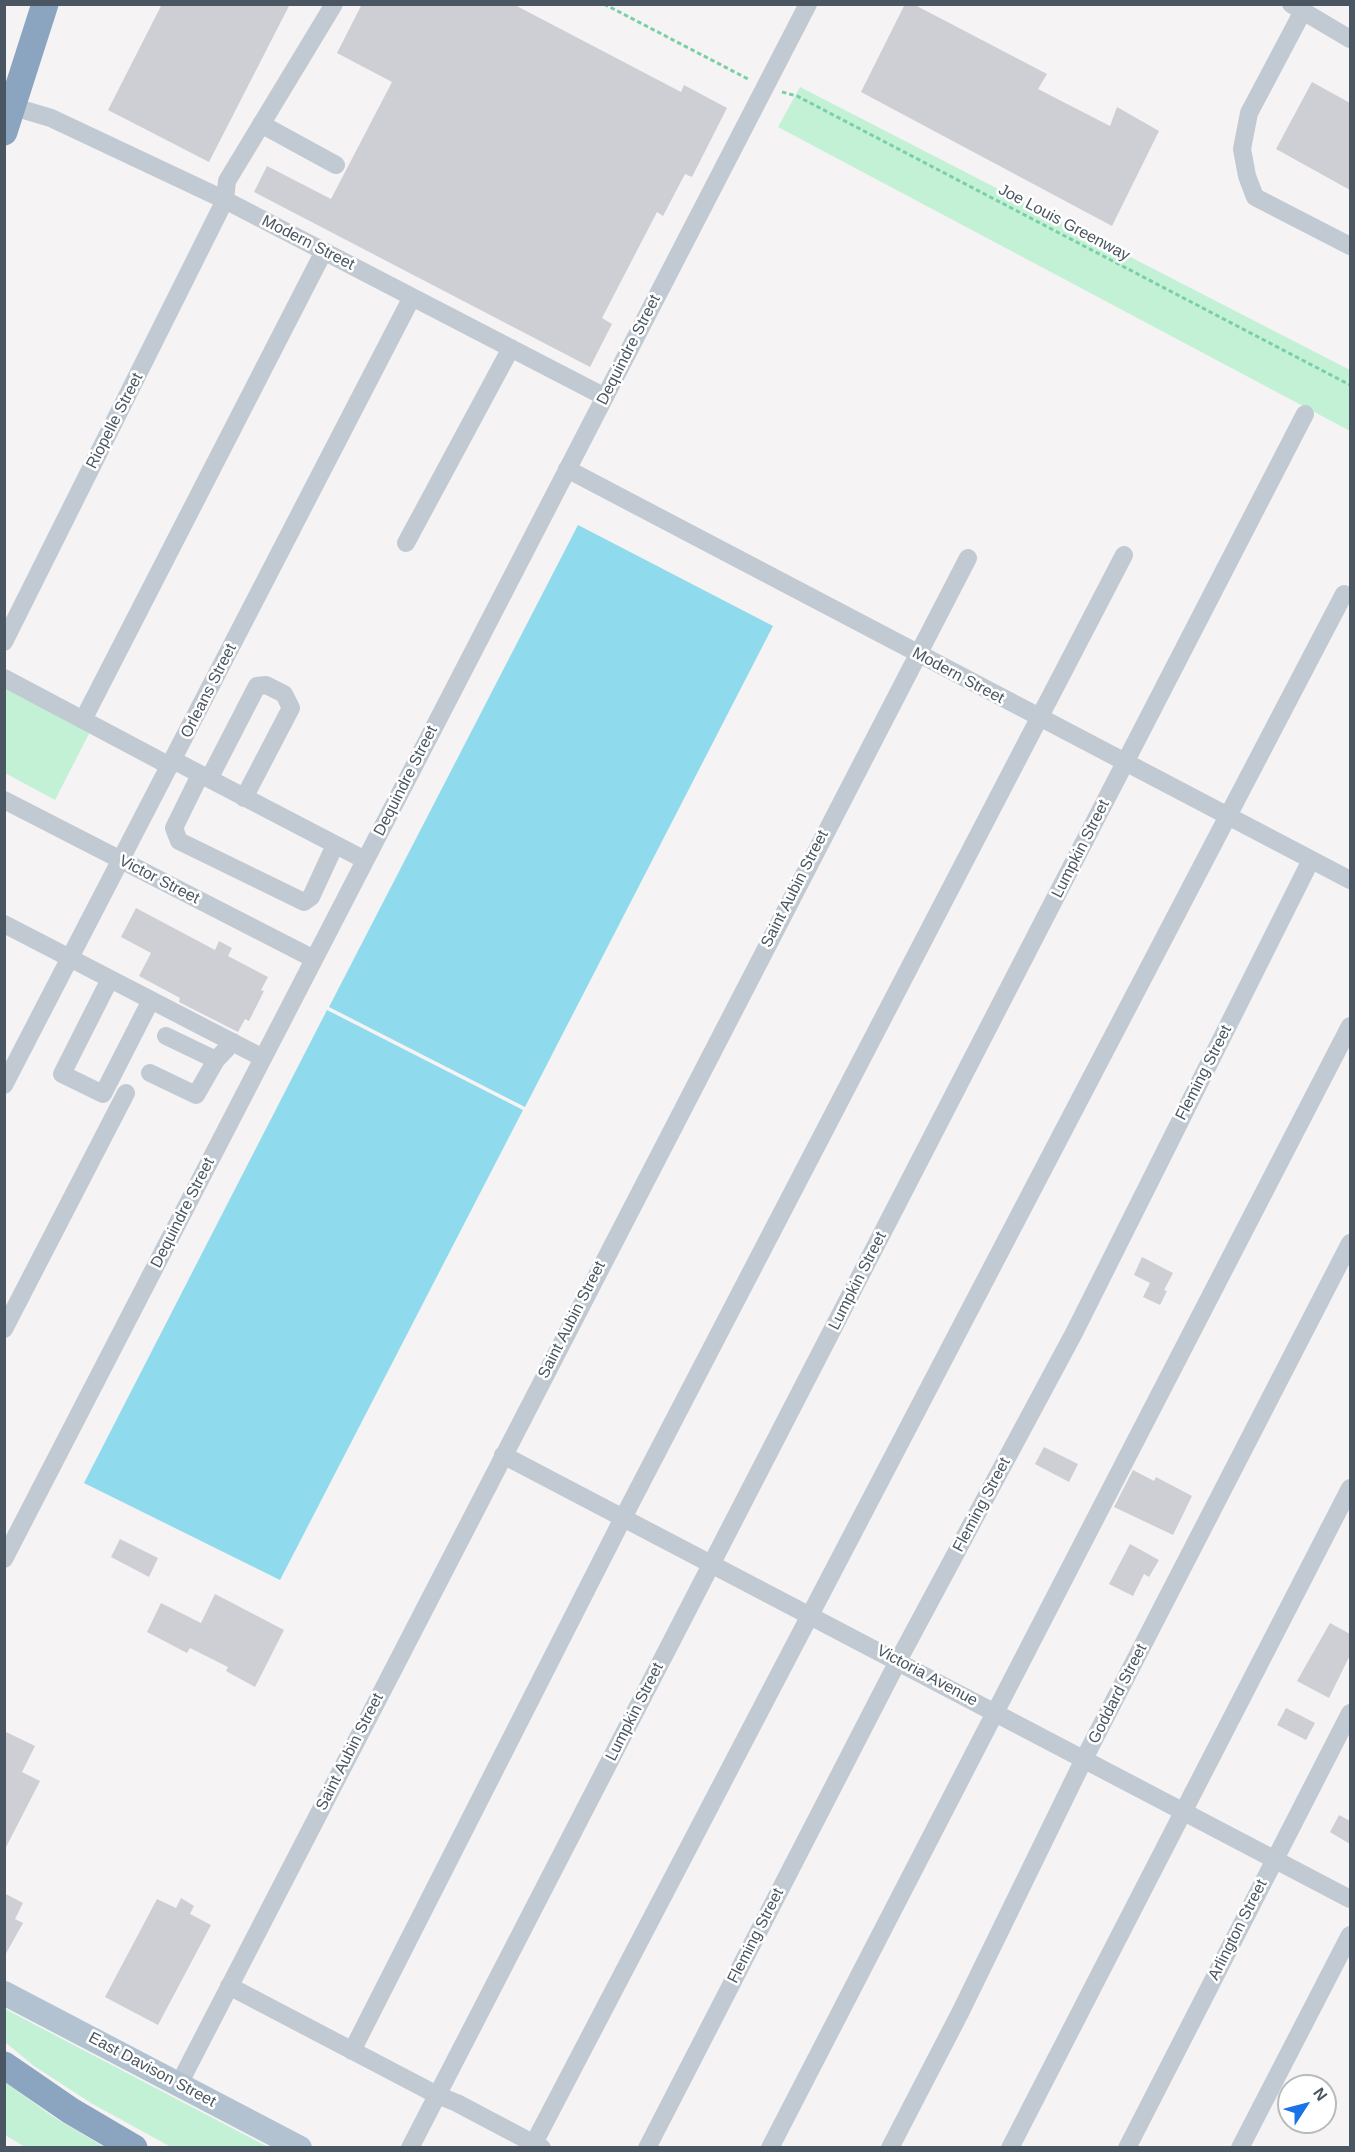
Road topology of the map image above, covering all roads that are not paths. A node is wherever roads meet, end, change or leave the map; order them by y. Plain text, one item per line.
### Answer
1 (334, 4) edge
2 (808, 4) edge
3 (1297, 8) edge
4 (41, 14) edge
5 (1350, 39) edge
6 (4, 104) edge
7 (261, 124) junction
8 (4, 132) edge
9 (336, 165) dead end
10 (225, 200) junction
11 (1350, 246) edge
12 (324, 251) junction
13 (412, 297) junction
14 (511, 348) junction
15 (605, 397) junction
16 (1305, 414) dead end
17 (567, 470) junction
18 (406, 543) dead end
19 (1124, 555) dead end
20 (968, 558) dead end
21 (1344, 594) dead end
22 (4, 642) edge
23 (917, 654) junction
24 (4, 678) edge
25 (1040, 718) junction
26 (83, 720) junction
27 (171, 763) junction
28 (1125, 763) junction
29 (204, 777) junction
30 (244, 798) junction
31 (4, 800) edge
32 (1228, 816) junction
33 (335, 845) junction
34 (121, 860) junction
35 (365, 860) junction
36 (1311, 860) junction
37 (1350, 880) edge
38 (4, 924) edge
39 (70, 958) junction
40 (314, 959) junction
41 (110, 979) junction
42 (151, 1000) junction
43 (1350, 1026) edge
44 (166, 1036) dead end
45 (233, 1042) junction
46 (263, 1058) junction
47 (216, 1060) junction
48 (150, 1073) dead end
49 (4, 1085) edge
50 (126, 1093) dead end
51 (1350, 1243) edge
52 (4, 1329) edge
53 (503, 1455) junction
54 (1350, 1488) edge
55 (623, 1518) junction
56 (4, 1559) edge
57 (711, 1564) junction
58 (810, 1615) junction
59 (898, 1661) junction
60 (994, 1711) junction
61 (1350, 1713) edge
62 (1084, 1759) junction
63 (1184, 1811) junction
64 (1274, 1859) junction
65 (1350, 1899) edge
66 (1350, 1935) edge
67 (229, 1986) junction
68 (4, 1993) edge
69 (352, 2051) junction
70 (4, 2065) edge
71 (179, 2084) junction
72 (437, 2095) junction
73 (538, 2145) edge
74 (134, 2148) edge
75 (300, 2148) edge
76 (410, 2148) edge
77 (647, 2148) edge
78 (770, 2148) edge
79 (890, 2148) edge
80 (1010, 2148) edge
81 (1127, 2148) edge
82 (1240, 2148) edge

1 - 7 street, Riopelle Street
2 - 15 street, Dequindre Street
3 - 5 street
3 - 11 street
4 - 8 highway
6 - 10 street, Modern Street
7 - 9 street
7 - 10 street, Riopelle Street
10 - 12 street, Modern Street
10 - 22 street, Riopelle Street
12 - 13 street, Modern Street
12 - 26 street
13 - 14 street, Modern Street
13 - 27 street, Orleans Street
14 - 15 street, Modern Street
14 - 18 street
15 - 17 street, Dequindre Street
16 - 28 street, Lumpkin Street
17 - 23 street, Modern Street
17 - 35 street, Dequindre Street
19 - 25 street
20 - 23 street, Saint Aubin Street
21 - 32 street
23 - 25 street, Modern Street
23 - 53 street, Saint Aubin Street
24 - 26 street
25 - 28 street, Modern Street
25 - 55 street
26 - 27 street
27 - 29 street
27 - 34 street, Orleans Street
28 - 32 street, Modern Street
28 - 57 street, Lumpkin Street
29 - 30 street
29 - 30 street
29 - 33 street
30 - 33 street
31 - 34 street, Victor Street
32 - 36 street, Modern Street
32 - 58 street
33 - 35 street
34 - 39 street, Orleans Street
34 - 40 street, Victor Street
35 - 40 street, Dequindre Street
36 - 37 street, Modern Street
36 - 59 street, Fleming Street
38 - 39 street
39 - 41 street
39 - 49 street, Orleans Street
40 - 46 street, Dequindre Street
41 - 42 street
41 - 42 street
42 - 45 street
43 - 60 street
44 - 47 street
45 - 46 street
45 - 47 street
46 - 56 street, Dequindre Street
47 - 48 street
50 - 52 street
51 - 62 street, Goddard Street
53 - 55 street, Victoria Avenue
53 - 67 street, Saint Aubin Street
54 - 63 street
55 - 57 street, Victoria Avenue
55 - 69 street
57 - 58 street, Victoria Avenue
57 - 72 street, Lumpkin Street
58 - 59 street, Victoria Avenue
58 - 73 street
59 - 60 street, Victoria Avenue
59 - 77 street, Fleming Street
60 - 62 street, Victoria Avenue
60 - 78 street
61 - 64 street, Arlington Street
62 - 63 street, Victoria Avenue
62 - 79 street, Goddard Street
63 - 64 street, Victoria Avenue
63 - 80 street
64 - 65 street, Victoria Avenue
64 - 81 street, Arlington Street
66 - 82 street
67 - 69 street
67 - 71 street, Saint Aubin Street
68 - 71 main road, East Davison Street
69 - 72 street
70 - 74 highway
71 - 75 main road, East Davison Street
72 - 73 street
72 - 76 street, Lumpkin Street

